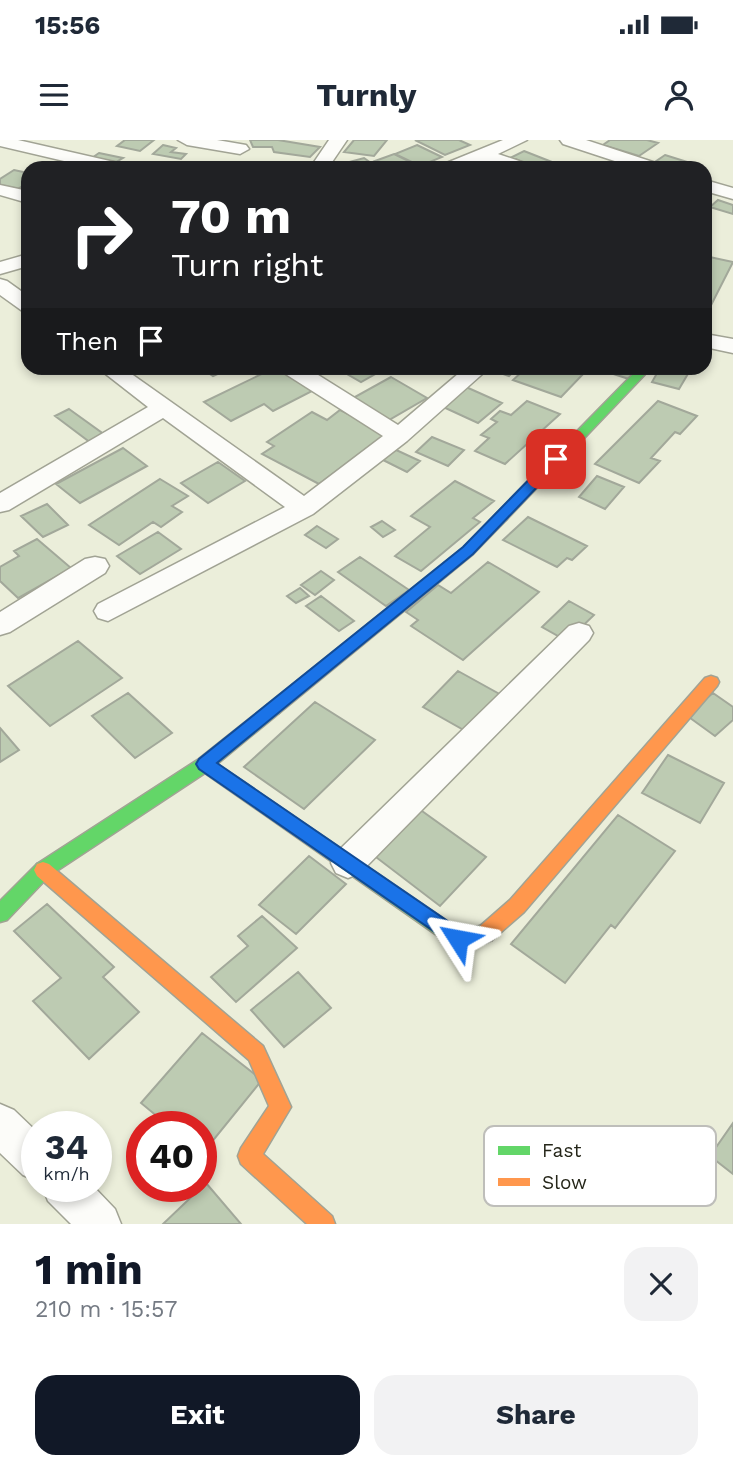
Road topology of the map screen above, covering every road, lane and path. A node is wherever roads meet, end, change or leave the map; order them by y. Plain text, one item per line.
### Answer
1 (187, 140) edge
2 (338, 140) edge
3 (519, 140) edge
4 (569, 140) edge
5 (0, 141) edge
6 (35, 143) edge
7 (238, 151) edge
8 (483, 155) junction
9 (94, 161) edge
10 (324, 161) edge
11 (468, 161) edge
12 (501, 161) edge
13 (632, 161) edge
14 (712, 187) edge
15 (0, 190) edge
16 (733, 194) edge
17 (21, 195) edge
18 (0, 248) edge
19 (21, 251) edge
20 (21, 262) edge
21 (0, 268) edge
22 (0, 285) edge
23 (21, 301) edge
24 (712, 342) edge
25 (733, 346) edge
26 (118, 375) edge
27 (311, 375) edge
28 (470, 375) edge
29 (638, 375) edge
30 (163, 408) junction
31 (399, 436) junction
32 (0, 504) edge
33 (304, 508) junction
34 (95, 566) dead end
35 (108, 611) dead end
36 (0, 625) edge
37 (579, 633) dead end
38 (711, 682) dead end
39 (205, 764) junction
40 (348, 863) junction
41 (43, 870) junction
42 (0, 914) edge
43 (0, 1124) edge
44 (21, 1145) edge
45 (79, 1202) edge
46 (100, 1224) edge
47 (324, 1224) edge

1 - 7 street
2 - 10 street
3 - 8 street
4 - 13 street
5 - 6 street
6 - 9 street
8 - 11 street
8 - 12 street
14 - 16 street
15 - 17 street
18 - 19 street
20 - 21 street
22 - 23 street
24 - 25 street
26 - 30 street
27 - 31 street
28 - 31 street
29 - 39 street
30 - 32 street
30 - 33 street
31 - 33 street
33 - 35 street
34 - 36 street
37 - 40 street
38 - 40 street
39 - 40 street
39 - 41 street
41 - 42 street
41 - 47 street
43 - 44 street
45 - 46 street

